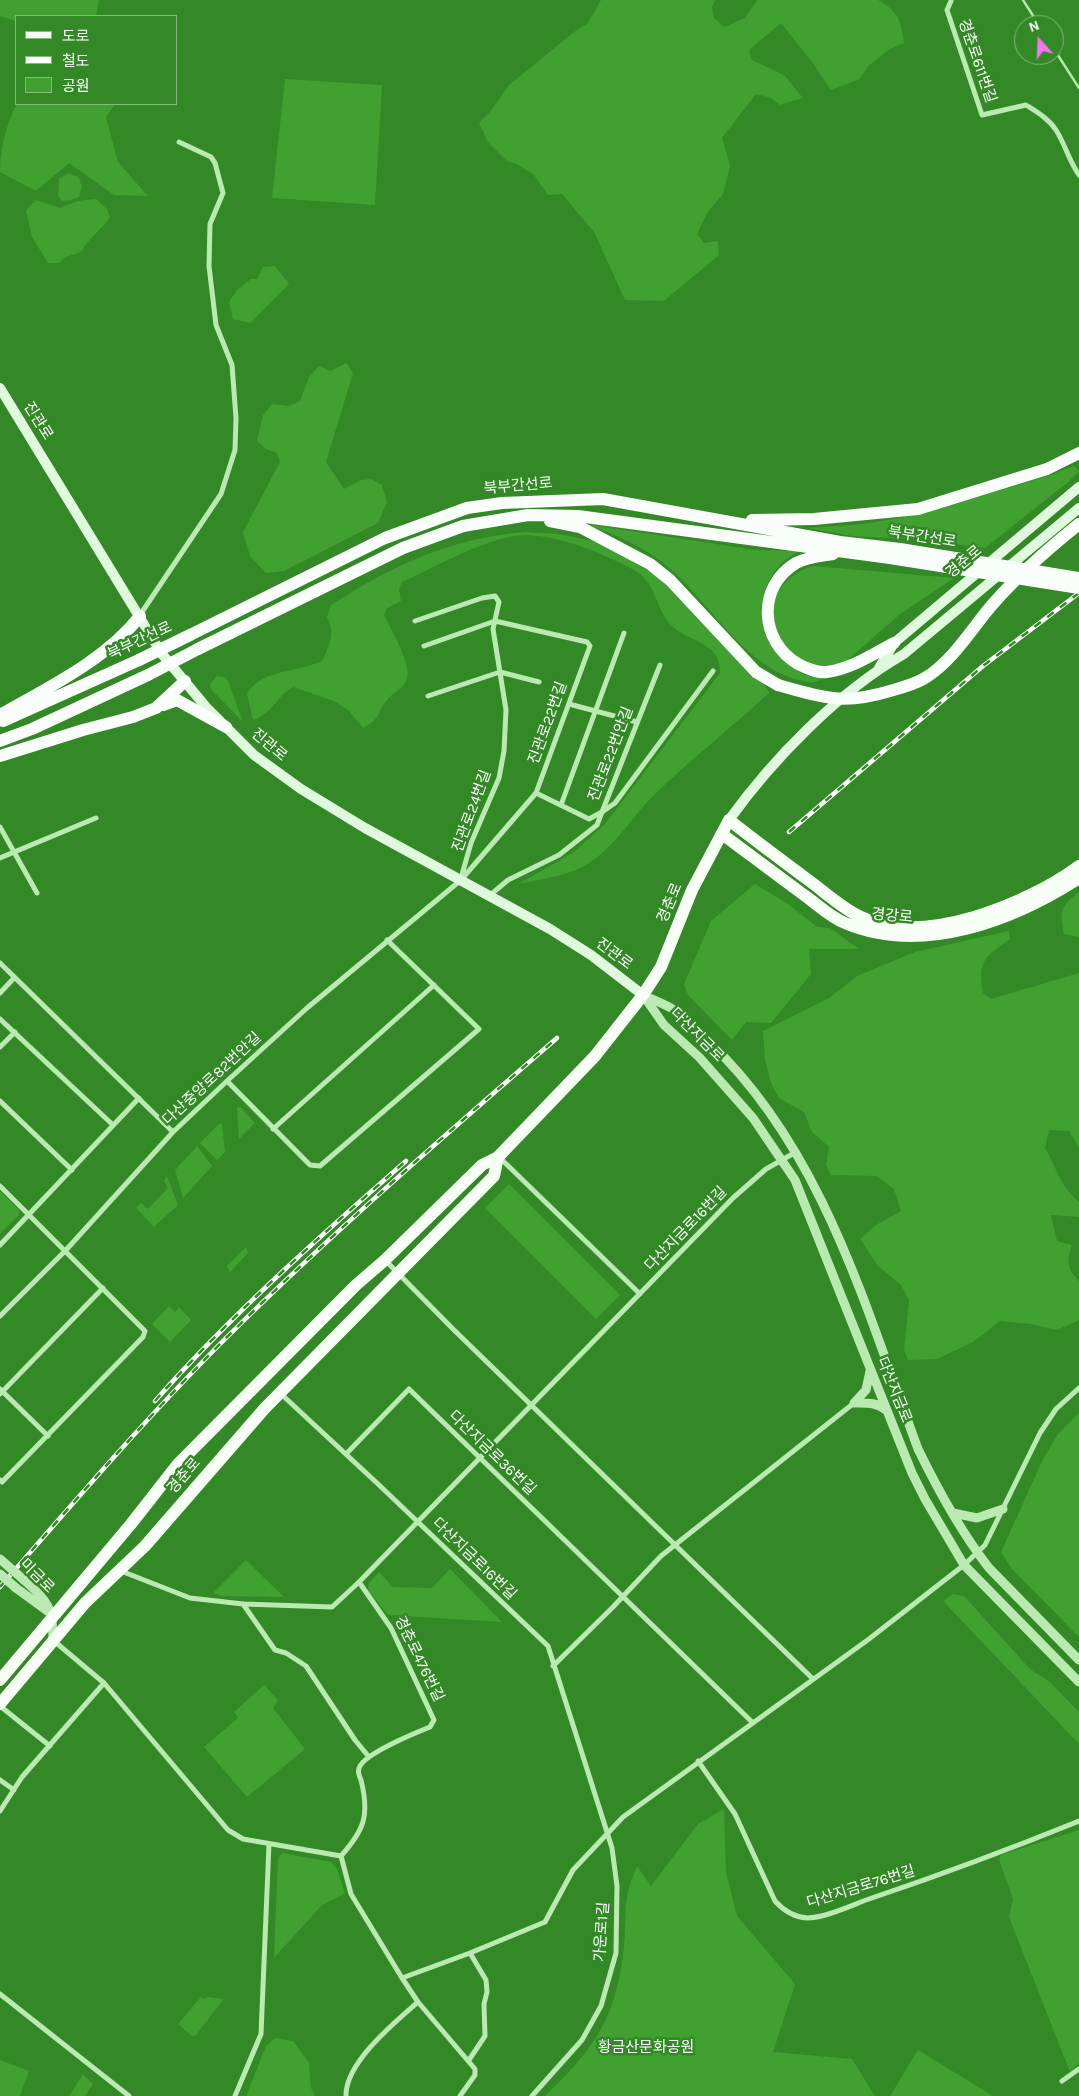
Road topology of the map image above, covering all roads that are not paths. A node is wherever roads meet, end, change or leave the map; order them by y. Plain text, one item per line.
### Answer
1 (951, 0) edge
2 (179, 142) dead end
3 (1079, 175) edge
4 (0, 388) edge
5 (1079, 453) edge
6 (1079, 487) edge
7 (1079, 508) edge
8 (528, 515) junction
9 (729, 520) junction
10 (1079, 524) edge
11 (848, 552) junction
12 (895, 554) junction
13 (1079, 578) edge
14 (1079, 588) edge
15 (140, 616) junction
16 (495, 621) junction
17 (415, 622) dead end
18 (624, 633) dead end
19 (894, 643) junction
20 (424, 646) dead end
21 (660, 665) dead end
22 (878, 669) junction
23 (713, 671) dead end
24 (500, 672) junction
25 (185, 681) junction
26 (539, 682) dead end
27 (428, 696) dead end
28 (569, 704) junction
29 (156, 708) junction
30 (596, 711) junction
31 (0, 715) edge
32 (0, 722) edge
33 (638, 722) junction
34 (226, 727) junction
35 (0, 741) edge
36 (0, 756) edge
37 (536, 793) junction
38 (561, 805) junction
39 (602, 812) junction
40 (96, 818) dead end
41 (729, 820) junction
42 (0, 826) edge
43 (722, 834) junction
44 (13, 852) junction
45 (0, 858) edge
46 (1079, 866) edge
47 (1079, 878) edge
48 (461, 880) junction
49 (37, 894) dead end
50 (489, 897) junction
51 (387, 940) junction
52 (0, 963) edge
53 (14, 978) junction
54 (434, 986) junction
55 (0, 993) edge
56 (643, 995) junction
57 (0, 1019) edge
58 (14, 1032) junction
59 (0, 1047) edge
60 (227, 1081) junction
61 (139, 1098) junction
62 (0, 1102) edge
63 (113, 1125) junction
64 (273, 1129) junction
65 (173, 1132) junction
66 (796, 1152) junction
67 (498, 1157) junction
68 (782, 1160) junction
69 (72, 1170) junction
70 (0, 1186) edge
71 (29, 1215) junction
72 (0, 1245) edge
73 (66, 1250) junction
74 (385, 1260) junction
75 (398, 1273) junction
76 (103, 1288) junction
77 (640, 1294) junction
78 (0, 1316) edge
79 (871, 1368) junction
80 (1079, 1388) edge
81 (1, 1391) edge
82 (280, 1393) junction
83 (854, 1403) junction
84 (531, 1404) junction
85 (887, 1411) junction
86 (48, 1436) junction
87 (346, 1454) junction
88 (478, 1458) junction
89 (0, 1480) edge
90 (1002, 1509) junction
91 (953, 1513) junction
92 (416, 1521) junction
93 (675, 1545) junction
94 (977, 1552) junction
95 (0, 1559) edge
96 (964, 1565) junction
97 (121, 1570) junction
98 (0, 1574) edge
99 (359, 1582) junction
100 (622, 1597) junction
101 (243, 1604) junction
102 (53, 1614) junction
103 (53, 1640) junction
104 (1079, 1660) edge
105 (553, 1666) junction
106 (812, 1679) junction
107 (0, 1680) edge
108 (1079, 1682) edge
109 (104, 1683) junction
110 (0, 1705) edge
111 (752, 1722) junction
112 (50, 1746) junction
113 (369, 1757) junction
114 (698, 1761) junction
115 (0, 1780) edge
116 (14, 1790) junction
117 (0, 1811) edge
118 (1079, 1821) edge
119 (608, 1834) junction
120 (269, 1844) junction
121 (341, 1856) junction
122 (470, 1953) junction
123 (402, 1978) junction
124 (0, 1994) edge
125 (418, 2002) junction
126 (469, 2060) junction
127 (1079, 2069) edge
128 (1062, 2081) dead end
129 (129, 2096) edge
130 (235, 2096) edge
131 (346, 2096) edge
132 (460, 2096) edge
133 (532, 2096) edge

1 - 3 street, 경춘로611번길
2 - 15 street
4 - 15 main road, 진관로
5 - 9 highway
6 - 19 main road, 경춘로
7 - 22 main road, 경춘로
8 - 10 highway, bridge
8 - 11 highway, 북부간선로
8 - 35 highway, 북부간선로, bridge
9 - 12 highway, 북부간선로
9 - 32 highway, 북부간선로, bridge
11 - 12 highway, 북부간선로
11 - 19 highway
12 - 13 highway, 북부간선로, bridge
12 - 14 highway, 북부간선로, bridge
15 - 25 main road, 진관로
15 - 31 highway
16 - 17 street, 진관로24번길
16 - 20 street
16 - 24 street, 진관로24번길
16 - 28 street, 진관로22번길
18 - 30 street
19 - 22 main road, 경춘로
21 - 33 street, 진관로22번안길
22 - 41 main road, 경춘로
23 - 39 street
24 - 26 street
24 - 27 street
24 - 48 street, 진관로24번길
25 - 29 highway
25 - 34 main road, 진관로
28 - 30 street
28 - 37 street, 진관로22번길
29 - 34 highway
29 - 36 highway
30 - 33 street
30 - 38 street
33 - 39 street, 진관로22번안길
34 - 48 main road, 진관로
37 - 38 street, 진관로22번안길
37 - 48 street, 진관로22번길
38 - 39 street, 진관로22번안길
39 - 50 street
40 - 44 street
41 - 43 main road, 경춘로
41 - 46 main road, 경강로
42 - 44 street
43 - 47 main road, 경강로
43 - 56 main road, 경춘로
44 - 45 street
44 - 49 street
48 - 50 main road, 진관로
48 - 51 street, 다산중앙로82번안길
50 - 56 main road, 진관로
51 - 54 street
51 - 60 street, 다산중앙로82번안길
52 - 53 street
53 - 55 street
53 - 61 street
54 - 64 street
54 - 64 street
56 - 66 street, 다산지금로
56 - 67 main road, 경춘로
56 - 68 street, 다산지금로
57 - 58 street
58 - 59 street
58 - 63 street
60 - 64 street
60 - 65 street, 다산중앙로82번안길
61 - 63 street
61 - 65 street
62 - 69 street
63 - 69 street
65 - 73 street, 다산중앙로82번안길
66 - 68 street, 다산지금로16번길
66 - 91 street, 다산지금로
67 - 74 main road, 경춘로
67 - 75 main road, 경춘로
67 - 77 street
68 - 77 street, 다산지금로16번길
68 - 79 street, 다산지금로
69 - 71 street
70 - 71 street
71 - 72 street
71 - 73 street
73 - 76 street
73 - 78 street, 다산중앙로82번안길
74 - 75 street
74 - 102 main road, 경춘로
75 - 82 main road, 경춘로
75 - 84 street
76 - 81 street
76 - 86 street
77 - 84 street, 다산지금로16번길
79 - 83 street
79 - 85 street, 다산지금로
80 - 90 street
81 - 86 street
82 - 87 street
82 - 97 main road, 경춘로
83 - 85 street
83 - 93 street
84 - 88 street, 다산지금로16번길
84 - 93 street
85 - 96 street, 다산지금로
86 - 89 street
87 - 88 street, 다산지금로36번길
87 - 92 street
88 - 92 street, 다산지금로16번길
88 - 100 street, 다산지금로36번길
90 - 91 street
90 - 94 street
91 - 94 street, 다산지금로
92 - 99 street
92 - 105 street, 다산지금로16번길
93 - 100 street
93 - 106 street
94 - 96 street
94 - 104 street, 다산지금로
95 - 102 street, 미금로, bridge
96 - 106 street
96 - 108 street, 다산지금로
97 - 101 street
97 - 103 main road, 경춘로
98 - 102 street, 미금로, bridge
99 - 101 street
99 - 113 street, 경춘로476번길
100 - 105 street
100 - 111 street, 다산지금로36번길
101 - 113 street
102 - 103 street, 미금로
102 - 107 main road, 경춘로
103 - 109 street
103 - 110 main road, 경춘로
105 - 119 street, 다산지금로16번길
106 - 111 street
109 - 112 street
109 - 120 street
110 - 112 street
111 - 114 street
112 - 116 street
113 - 121 street
114 - 118 street, 다산지금로76번길
114 - 119 street
115 - 116 street
116 - 117 street
119 - 122 street
119 - 133 street, 가운로1길
120 - 121 street
120 - 130 street
121 - 123 street
122 - 123 street
122 - 126 street
123 - 125 street
124 - 129 street
125 - 126 street
125 - 131 street
126 - 132 street
127 - 128 street

